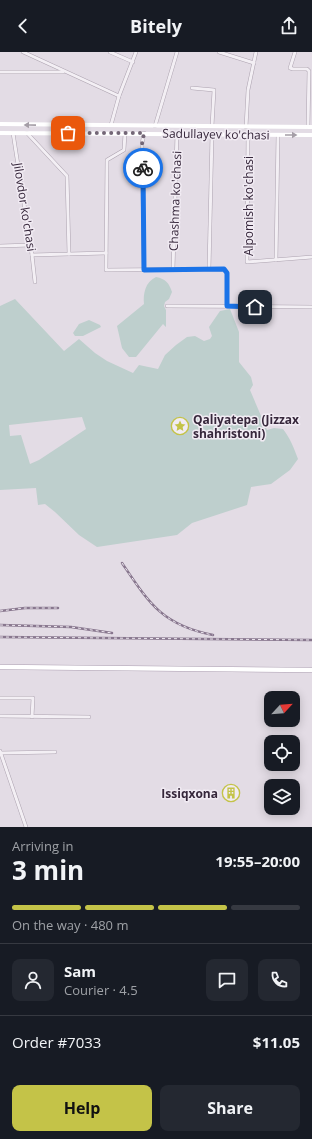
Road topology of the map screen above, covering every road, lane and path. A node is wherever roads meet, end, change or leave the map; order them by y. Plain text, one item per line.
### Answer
1 (23, 52) edge
2 (110, 52) edge
3 (136, 52) edge
4 (177, 52) edge
5 (219, 52) edge
6 (256, 52) edge
7 (295, 52) edge
8 (133, 62) junction
9 (254, 63) junction
10 (0, 72) edge
11 (65, 72) junction
12 (192, 88) dead end
13 (119, 96) junction
14 (0, 124) edge
15 (111, 126) junction
16 (155, 126) junction
17 (212, 126) junction
18 (246, 127) junction
19 (310, 127) edge
20 (0, 133) edge
21 (13, 133) junction
22 (26, 133) junction
23 (124, 133) junction
24 (144, 133) junction
25 (177, 134) junction
26 (212, 134) junction
27 (248, 135) junction
28 (278, 135) junction
29 (312, 135) edge
30 (31, 245) junction
31 (0, 246) edge
32 (106, 253) junction
33 (69, 254) junction
34 (32, 255) junction
35 (312, 257) edge
36 (276, 260) junction
37 (173, 269) junction
38 (209, 269) junction
39 (144, 270) junction
40 (35, 282) dead end
41 (167, 306) dead end
42 (227, 306) junction
43 (312, 307) edge
44 (0, 667) edge
45 (312, 670) edge
46 (0, 698) edge
47 (0, 716) edge
48 (32, 717) junction
49 (90, 717) dead end
50 (0, 752) edge
51 (55, 752) dead end
52 (26, 827) edge

1 - 11 street
2 - 8 street
3 - 8 street
4 - 16 street
5 - 9 street
6 - 9 street
7 - 19 street
8 - 13 street
9 - 18 street
10 - 11 street
11 - 13 street
12 - 17 street
13 - 15 street
15 -> 14 main road, Sadullayev ko'chasi
15 - 16 main road, Sadullayev ko'chasi
16 - 17 main road, Sadullayev ko'chasi
17 - 18 main road, Sadullayev ko'chasi
18 - 19 main road, Sadullayev ko'chasi
20 - 21 main road, Sadullayev ko'chasi
21 - 22 main road, Sadullayev ko'chasi
21 - 30 street, Jilovdor ko'chasi
22 - 23 main road, Sadullayev ko'chasi
22 - 33 street
23 - 24 main road, Sadullayev ko'chasi
23 - 32 street
24 - 25 main road, Sadullayev ko'chasi
24 - 39 street
25 - 26 main road, Sadullayev ko'chasi
25 - 37 street, Chashma ko'chasi
26 - 27 main road, Sadullayev ko'chasi
26 - 38 street
27 - 28 main road, Sadullayev ko'chasi
27 - 36 street, Alpomish ko'chasi
28 -> 29 main road, Sadullayev ko'chasi
28 - 36 street
30 - 31 street
30 - 34 street, Jilovdor ko'chasi
32 - 33 street
32 - 39 street
33 - 34 street
34 - 40 street, Jilovdor ko'chasi
35 - 36 street, Alpomish ko'chasi
37 - 38 street
37 - 39 street
38 - 42 street
41 - 42 street
42 - 43 street
44 - 45 main road
46 - 48 street
47 - 48 street
48 - 49 street
50 - 51 street
50 - 52 street

